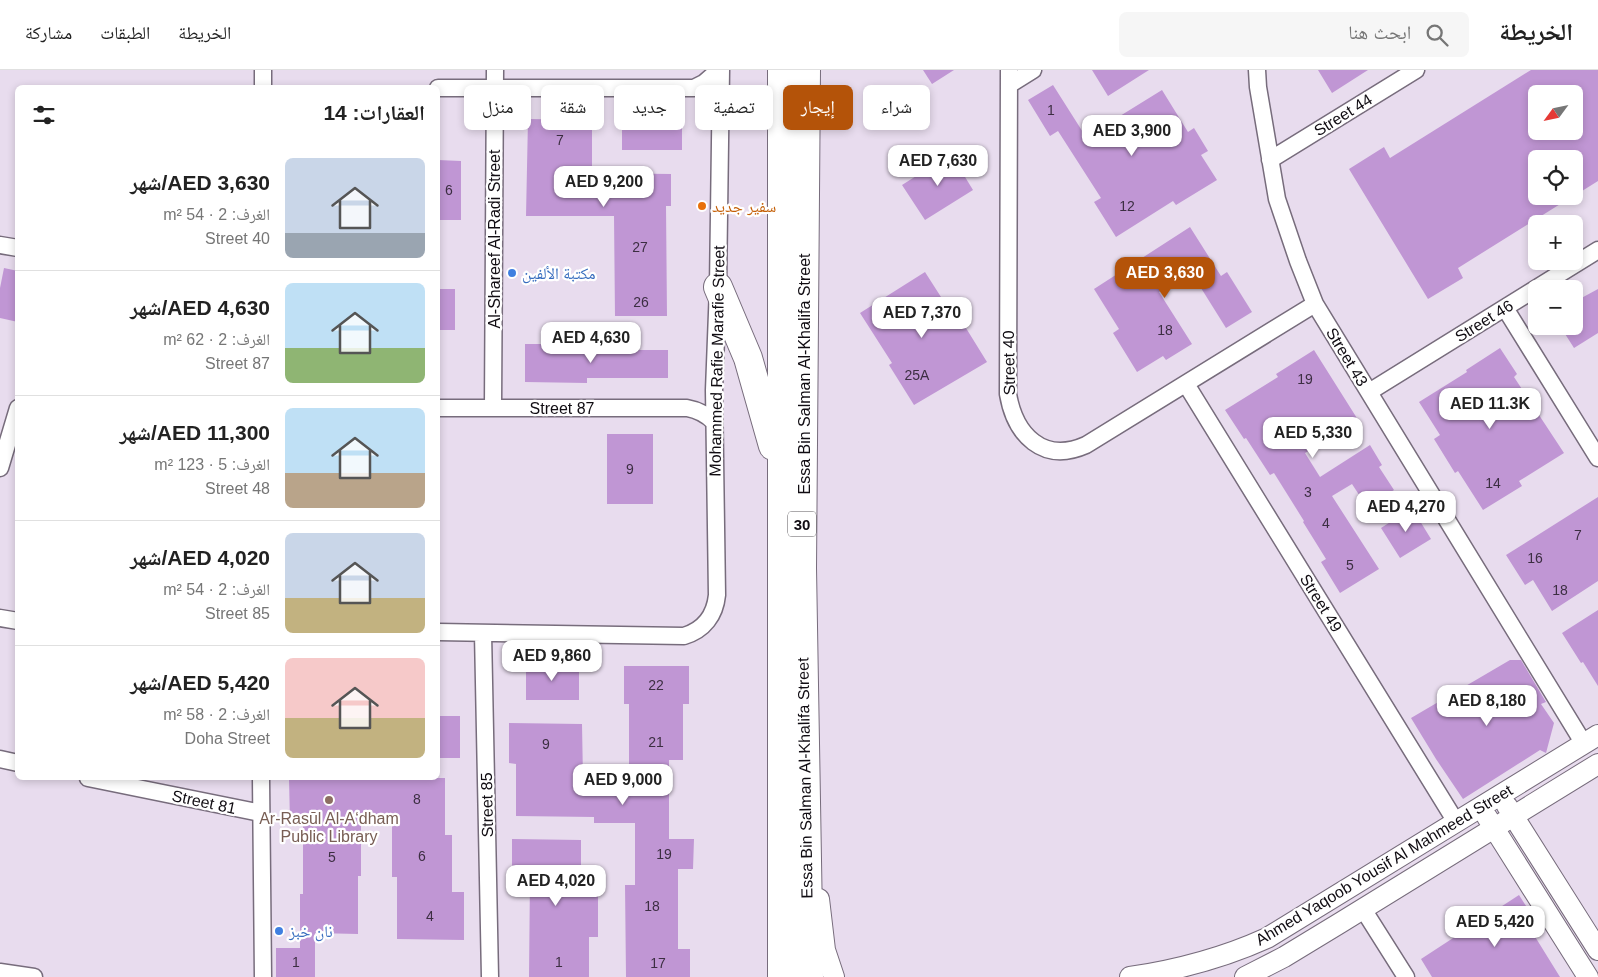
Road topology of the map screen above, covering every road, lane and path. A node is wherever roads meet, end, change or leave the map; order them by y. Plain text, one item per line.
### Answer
1 (262, 70) edge
2 (495, 70) edge
3 (720, 70) edge
4 (782, 70) edge
5 (806, 70) edge
6 (1033, 70) edge
7 (1257, 70) edge
8 (1416, 70) edge
9 (1009, 77) edge
10 (263, 85) edge
11 (495, 85) edge
12 (720, 85) edge
13 (440, 88) edge
14 (464, 88) edge
15 (531, 88) edge
16 (694, 88) joint
17 (495, 130) edge
18 (720, 130) edge
19 (1270, 160) junction
20 (0, 245) edge
21 (15, 248) edge
22 (1598, 250) edge
23 (718, 287) junction
24 (1316, 304) junction
25 (1505, 308) junction
26 (1186, 384) junction
27 (714, 390) junction
28 (1369, 392) junction
29 (440, 408) edge
30 (493, 408) junction
31 (687, 408) junction
32 (15, 418) edge
33 (714, 422) junction
34 (1598, 458) edge
35 (0, 468) edge
36 (782, 480) junction
37 (0, 618) edge
38 (15, 620) edge
39 (440, 632) edge
40 (484, 633) junction
41 (1591, 740) edge
42 (0, 759) edge
43 (15, 762) edge
44 (1598, 764) edge
45 (805, 777) junction
46 (98, 780) edge
47 (261, 780) edge
48 (1500, 795) junction
49 (1480, 807) junction
50 (261, 814) junction
51 (1514, 816) junction
52 (1456, 822) junction
53 (1494, 828) junction
54 (1364, 909) junction
55 (1598, 950) edge
56 (0, 972) edge
57 (1140, 976) edge
58 (34, 977) edge
59 (263, 977) edge
60 (490, 977) edge
61 (782, 977) edge
62 (808, 977) edge
63 (834, 977) edge
64 (1245, 977) edge
65 (1406, 977) edge
66 (1588, 977) edge

1 - 10 street
2 - 11 street, Al-Shareef Al-Radi Street
3 - 12 street, Mohammed Rafie Marafie Street
3 - 16 street
4 - 36 highway, Essa Bin Salman Al-Khalifa Street / 30
5 - 45 highway, Essa Bin Salman Al-Khalifa Street / 30
6 - 9 street
7 - 19 street, Street 43
8 - 19 street, Street 44
9 - 26 street, Street 40
13 - 14 street
15 - 16 street
17 - 30 street, Al-Shareef Al-Radi Street
18 - 23 street, Mohammed Rafie Marafie Street
19 - 24 street, Street 43
20 - 21 street
22 - 25 street, Street 46
23 - 27 street, Mohammed Rafie Marafie Street
23 - 36 highway
24 - 26 street, Street 40
24 - 28 street, Street 43
25 - 28 street, Street 46
25 - 34 street
26 - 52 street, Street 49
27 - 31 street
27 - 33 street, Mohammed Rafie Marafie Street
28 - 41 street, Street 43
29 - 30 street, Street 87
30 - 31 street, Street 87
31 - 33 street, Street 87
32 - 35 street
33 - 40 street, Mohammed Rafie Marafie Street
36 - 61 highway, Essa Bin Salman Al-Khalifa Street / 30
37 - 38 street
39 - 40 street
40 - 60 street, Street 85
41 - 48 street, Ahmed Yaqoob Yousif Al Mahmeed Street
42 - 43 street
44 - 51 street, Ahmed Yaqoob Yousif Al Mahmeed Street
45 - 62 highway, Essa Bin Salman Al-Khalifa Street / 30
45 - 63 street
46 - 50 street, Street 81
47 - 50 street
48 - 49 street, Ahmed Yaqoob Yousif Al Mahmeed Street
48 - 51 street
49 - 52 street, Ahmed Yaqoob Yousif Al Mahmeed Street
49 - 53 street
50 - 59 street
51 - 53 street, Ahmed Yaqoob Yousif Al Mahmeed Street
51 - 55 street
52 - 57 street, Ahmed Yaqoob Yousif Al Mahmeed Street
53 - 54 street, Ahmed Yaqoob Yousif Al Mahmeed Street
53 - 66 street
54 - 64 street, Ahmed Yaqoob Yousif Al Mahmeed Street
54 - 65 street
56 - 58 street

